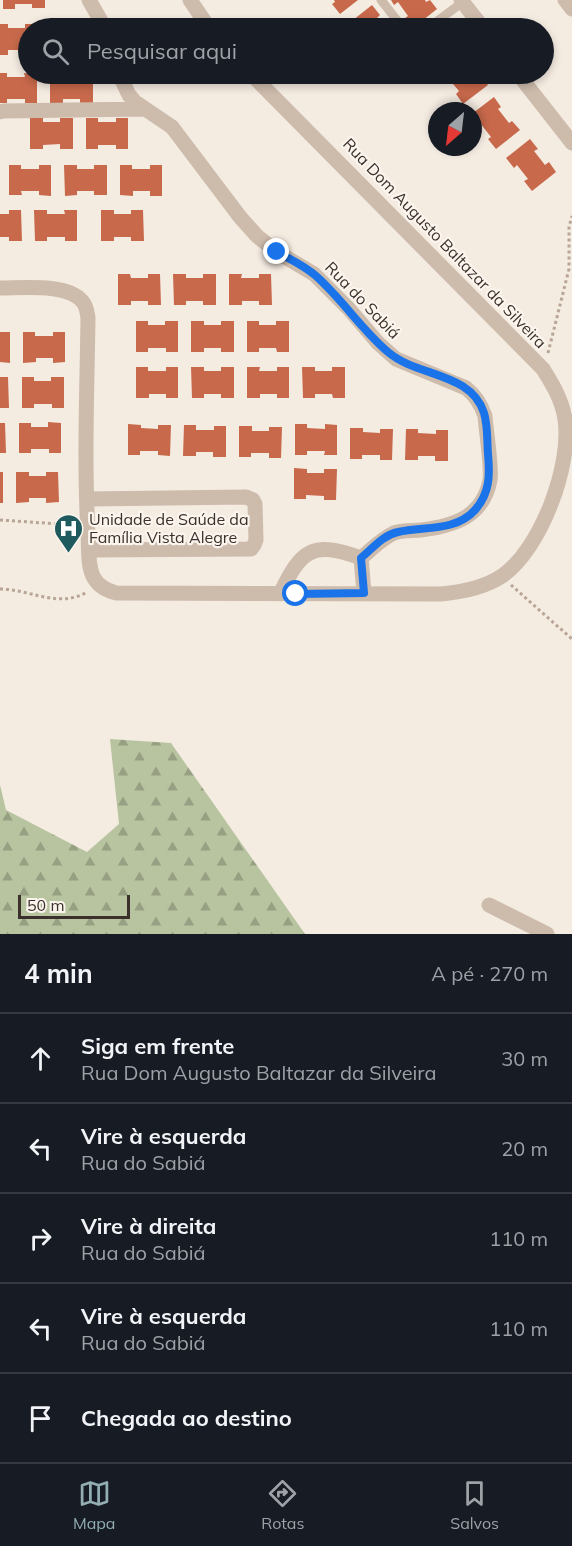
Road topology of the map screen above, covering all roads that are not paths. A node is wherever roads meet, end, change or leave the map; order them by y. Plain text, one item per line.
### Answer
1 (89, 0) edge
2 (190, 0) edge
3 (381, 0) edge
4 (565, 0) edge
5 (462, 1) edge
6 (572, 9) edge
7 (99, 18) edge
8 (202, 18) edge
9 (395, 18) edge
10 (441, 18) edge
11 (475, 18) edge
12 (124, 84) edge
13 (261, 84) edge
14 (526, 84) edge
15 (144, 109) junction
16 (0, 112) edge
17 (572, 143) edge
18 (0, 288) edge
19 (87, 499) junction
20 (89, 550) junction
21 (361, 558) junction
22 (364, 593) junction
23 (280, 594) junction
24 (489, 905) dead end
25 (547, 934) edge

1 - 7 street
2 - 8 street
3 - 9 lane
4 - 6 street
5 - 10 lane
5 - 11 street
12 - 15 street, Rua do Sabiá
13 - 22 street, Rua Dom Augusto Baltazar da Silveira
14 - 17 street
15 - 16 street
15 - 21 street, Rua do Sabiá
18 - 19 street
19 - 20 street
19 - 20 street
20 - 23 street, Rua Dom Augusto Baltazar da Silveira
21 - 22 street
21 - 23 street
22 - 23 street, Rua Dom Augusto Baltazar da Silveira
24 - 25 street

